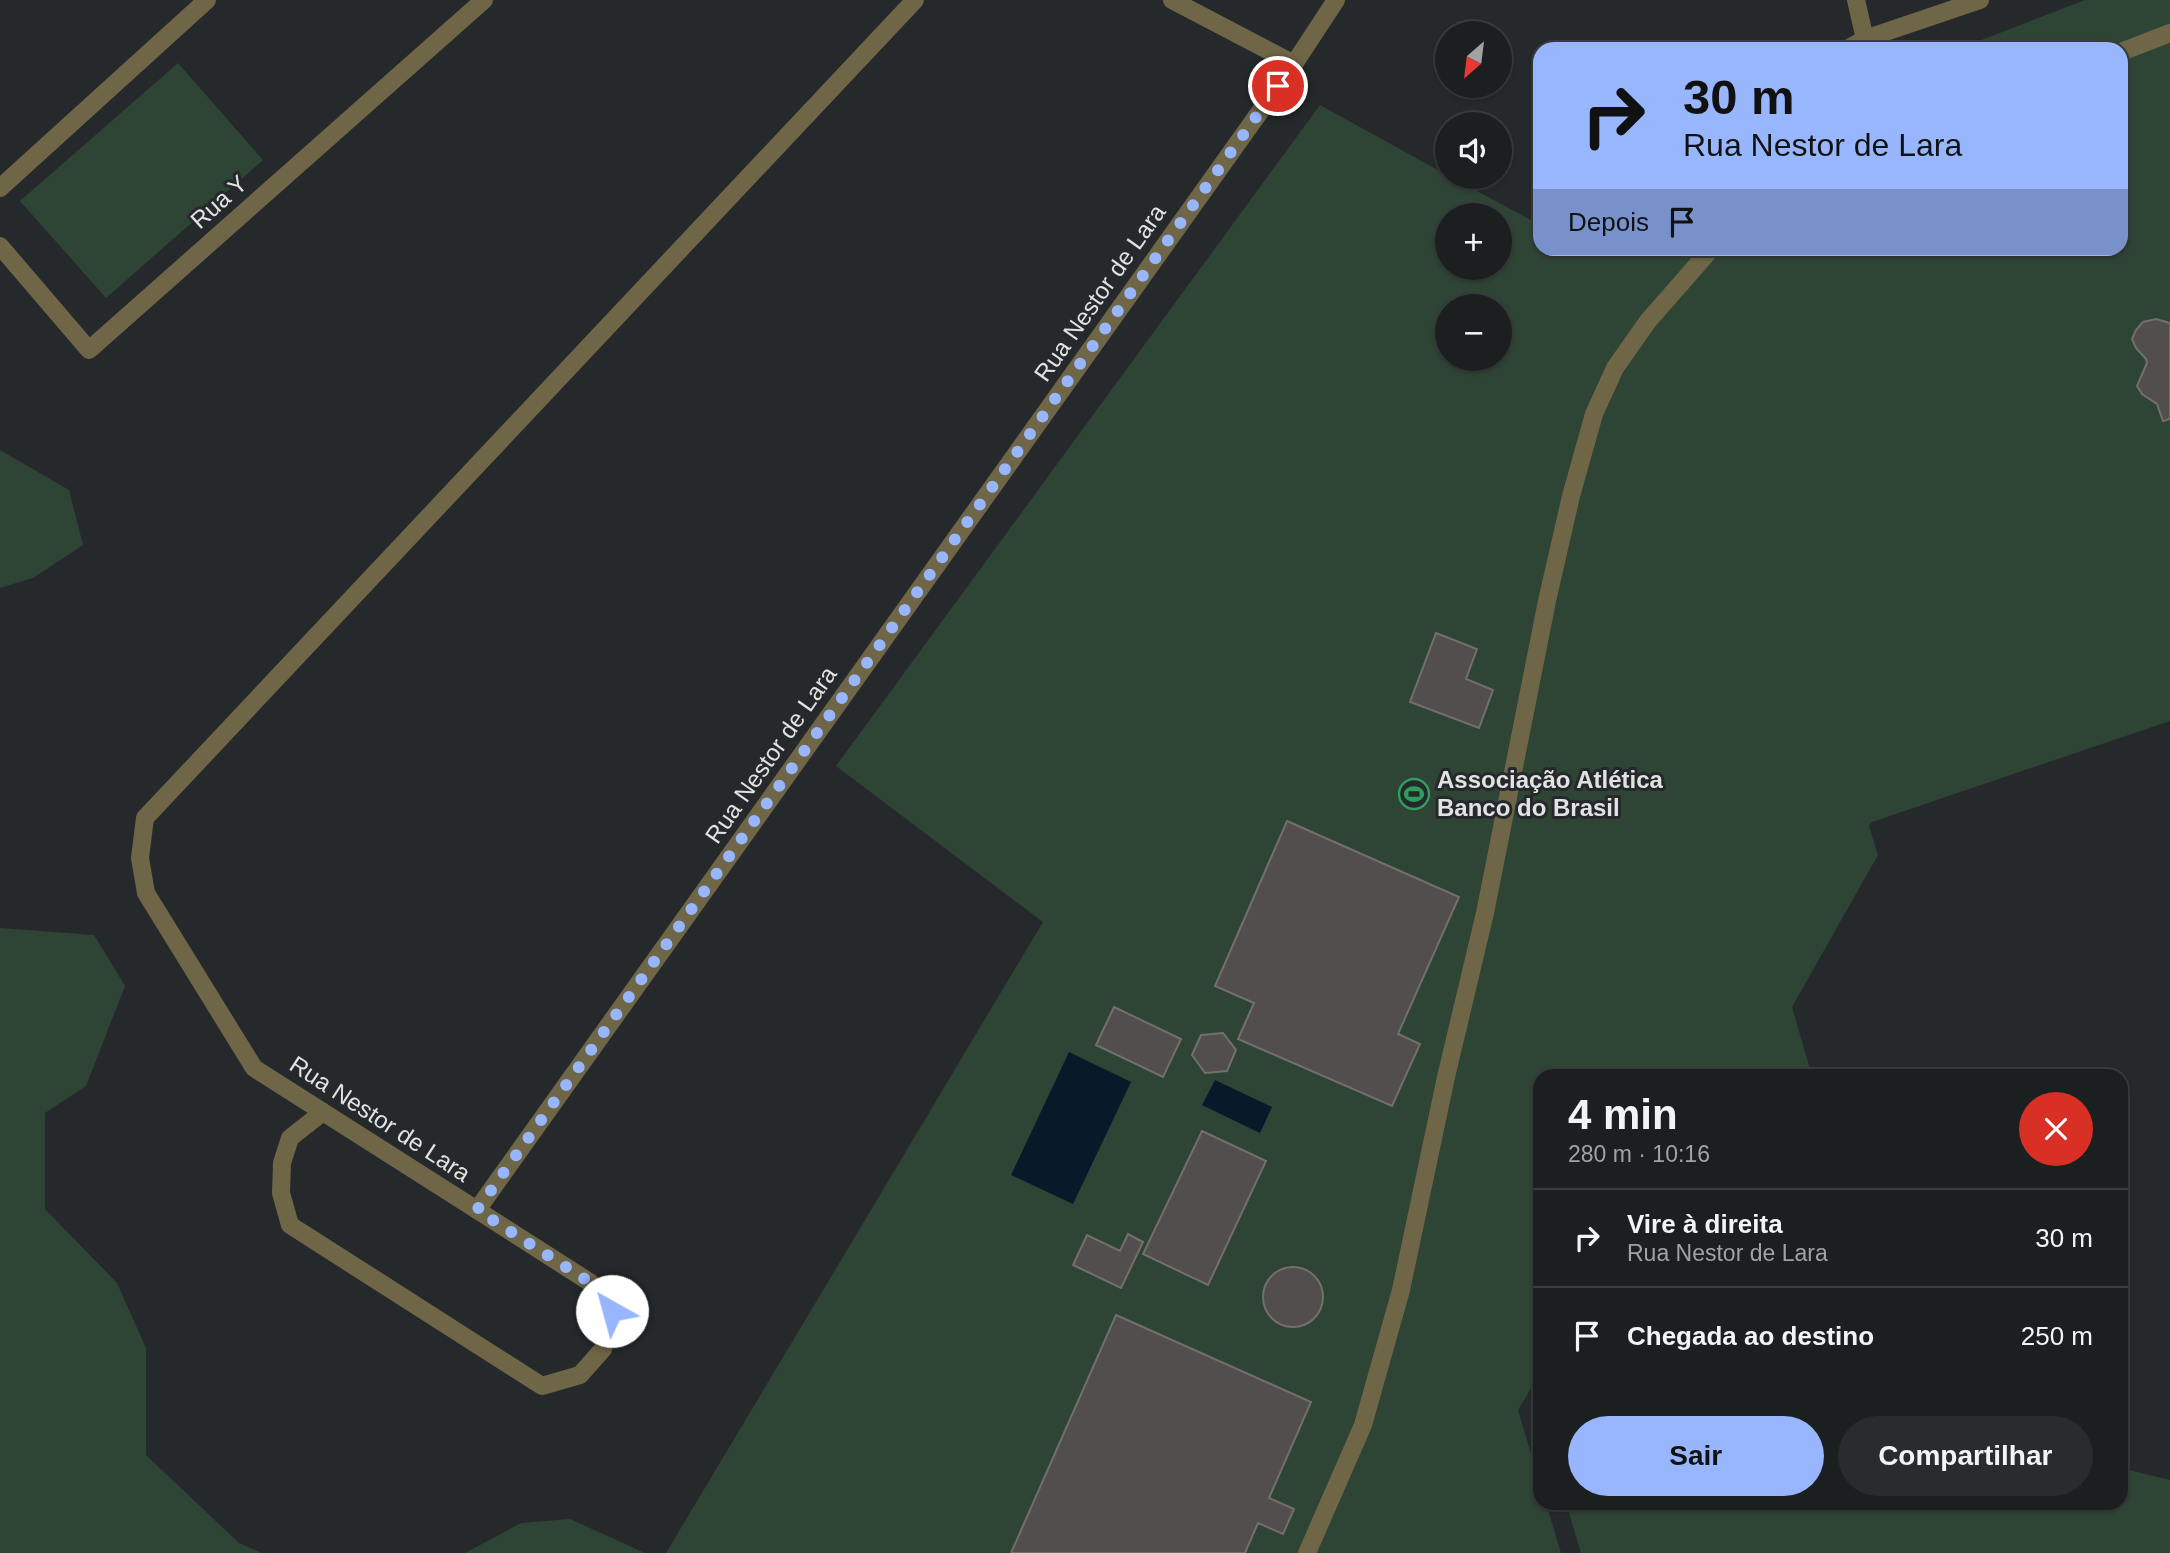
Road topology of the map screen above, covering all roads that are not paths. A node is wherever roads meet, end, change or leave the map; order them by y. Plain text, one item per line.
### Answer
1 (207, 0) edge
2 (484, 0) edge
3 (915, 0) edge
4 (1172, 0) edge
5 (1336, 0) edge
6 (1856, 0) edge
7 (1980, 0) edge
8 (2170, 33) edge
9 (1865, 39) junction
10 (1860, 42) edge
11 (2128, 49) edge
12 (1294, 64) junction
13 (0, 188) edge
14 (0, 246) edge
15 (1705, 256) edge
16 (323, 1112) junction
17 (477, 1210) junction
18 (1307, 1553) edge

1 - 13 street
2 - 14 street, Rua Y
3 - 16 street, Rua Nestor de Lara
4 - 12 street
5 - 12 street, Rua Nestor de Lara
6 - 9 street
7 - 9 street
8 - 11 street
9 - 10 street
12 - 17 street, Rua Nestor de Lara
15 - 18 street
16 - 17 street, Rua Nestor de Lara
16 - 17 street

